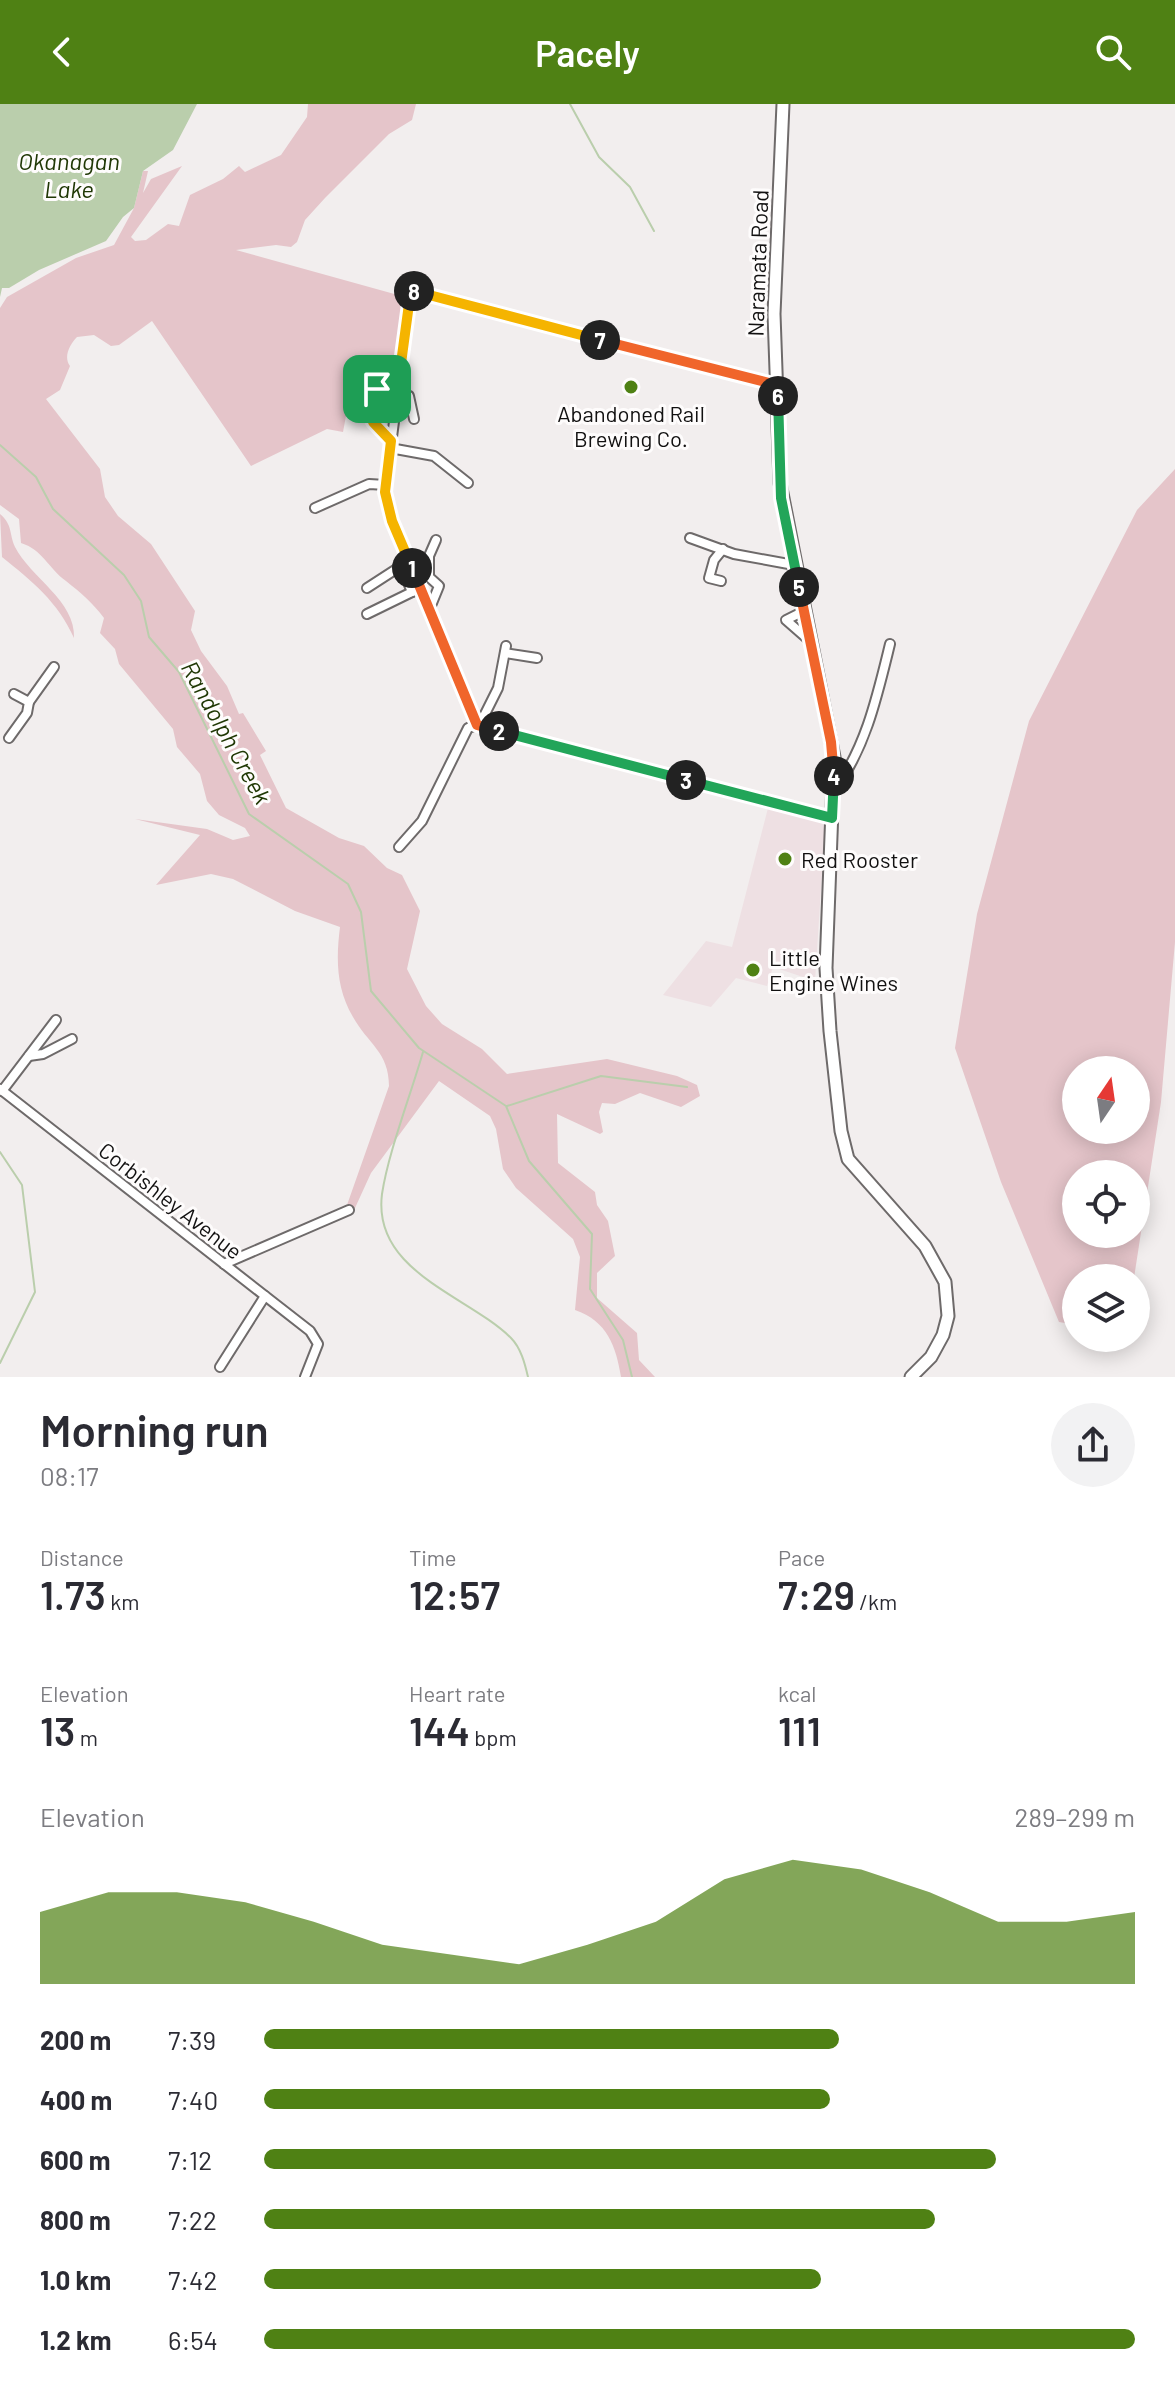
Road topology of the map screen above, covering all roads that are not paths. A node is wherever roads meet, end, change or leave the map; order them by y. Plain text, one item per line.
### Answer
1 (783, 104) edge
2 (777, 385) junction
3 (362, 387) dead end
4 (377, 389) junction
5 (397, 393) junction
6 (414, 419) dead end
7 (391, 444) junction
8 (468, 483) dead end
9 (386, 485) junction
10 (315, 508) dead end
11 (690, 538) dead end
12 (436, 540) dead end
13 (723, 549) junction
14 (794, 565) junction
15 (721, 581) dead end
16 (367, 588) dead end
17 (416, 590) junction
18 (430, 609) junction
19 (804, 611) junction
20 (367, 614) dead end
21 (810, 641) junction
22 (890, 644) dead end
23 (537, 658) dead end
24 (54, 667) dead end
25 (14, 694) dead end
26 (29, 702) junction
27 (478, 726) junction
28 (0, 745) edge
29 (833, 791) junction
30 (832, 818) junction
31 (399, 847) dead end
32 (56, 1020) dead end
33 (72, 1039) dead end
34 (29, 1056) junction
35 (1, 1090) edge
36 (349, 1210) dead end
37 (224, 1264) junction
38 (265, 1296) junction
39 (220, 1367) dead end
40 (305, 1377) edge
41 (911, 1377) edge

1 - 2 main road, Naramata Road
2 - 5 street
2 - 14 main road, Naramata Road
3 - 4 street
4 - 5 street
4 - 7 street
5 - 6 street
5 - 7 street
7 - 8 street
7 - 9 street
9 - 10 street
9 - 17 street
11 - 13 street
12 - 18 street
13 - 14 street
13 - 15 street
14 - 19 main road, Naramata Road
16 - 17 street
17 - 18 street
17 - 20 street
18 - 27 street
19 - 21 main road, Naramata Road
19 - 21 street
21 - 29 main road, Naramata Road
22 - 29 street
23 - 27 street
24 - 26 street
25 - 26 street
26 - 28 street
27 - 30 street
27 - 31 street
29 - 30 main road, Naramata Road
30 - 41 main road, Naramata Road
32 - 34 street
33 - 34 street
34 - 35 street
35 - 37 street, Corbishley Avenue
36 - 37 street
37 - 38 street, Corbishley Avenue
38 - 39 street
38 - 40 street, Corbishley Avenue

